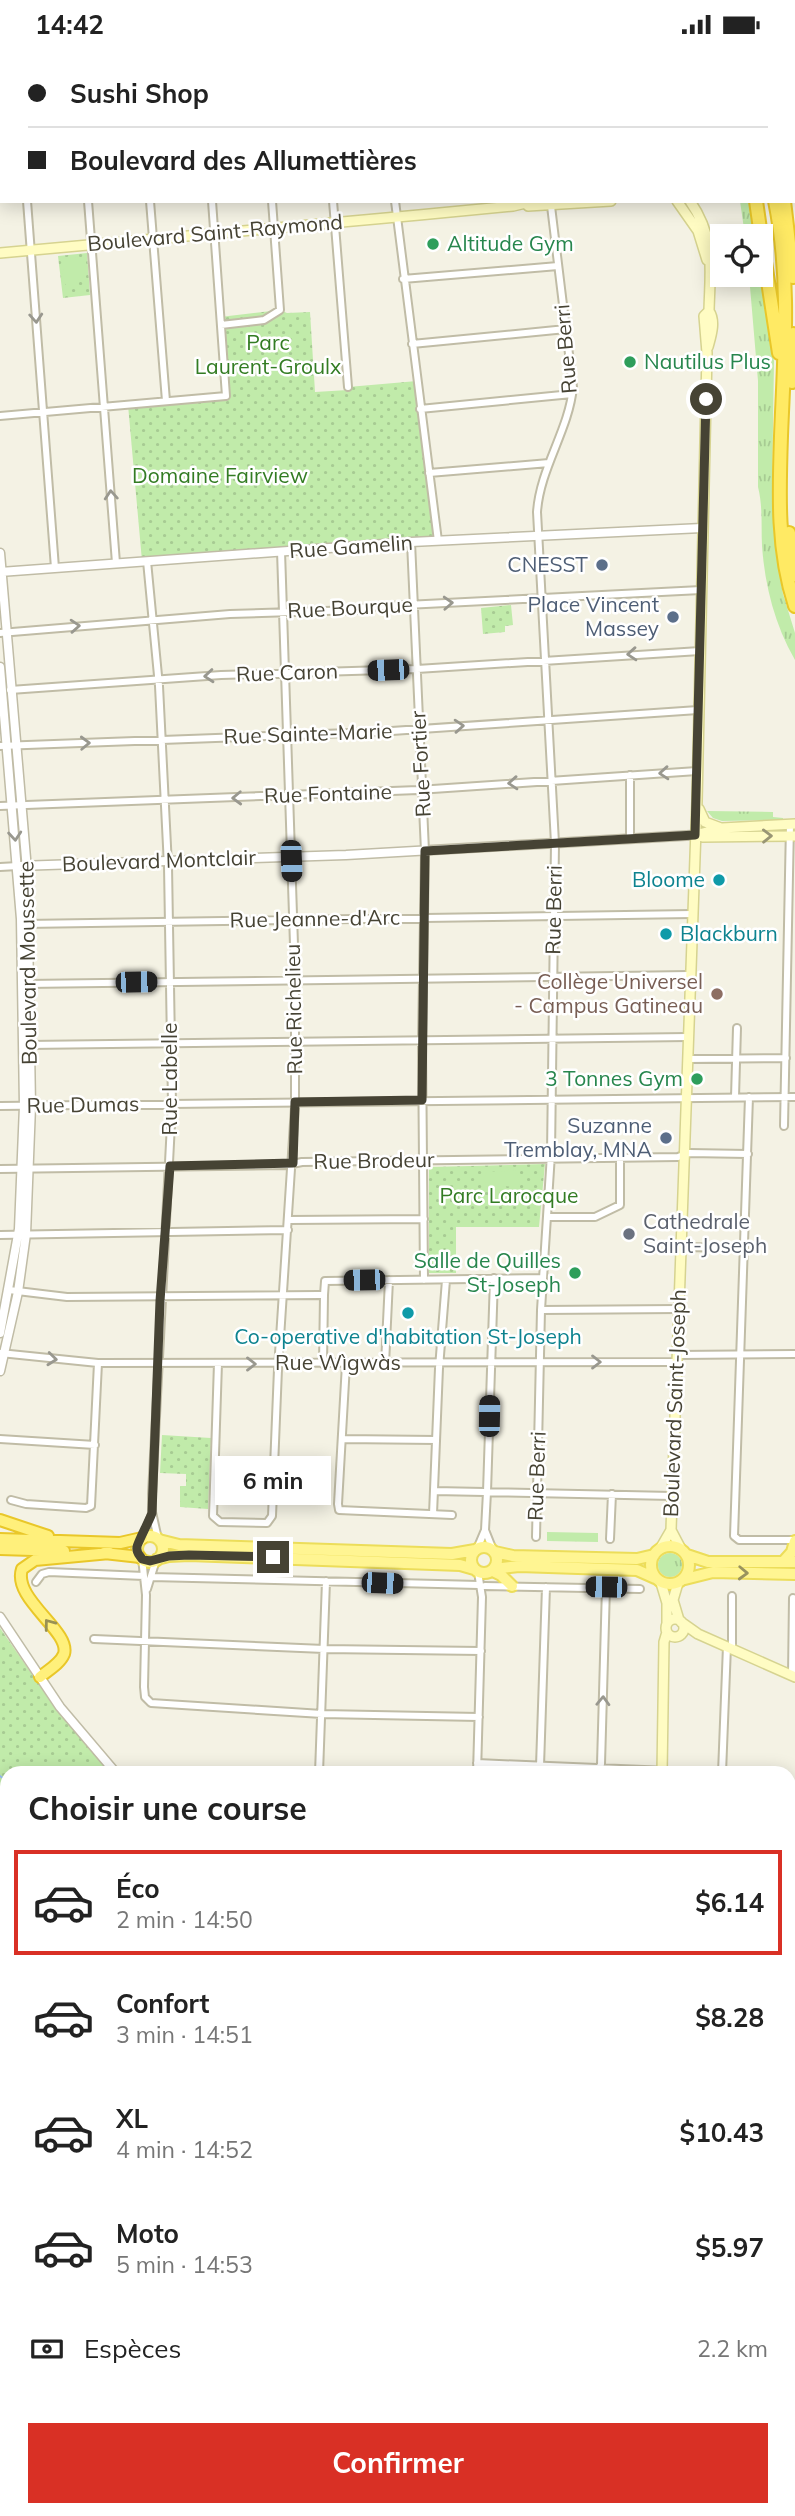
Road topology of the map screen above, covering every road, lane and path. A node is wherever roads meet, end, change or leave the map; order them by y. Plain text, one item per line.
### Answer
1 (27, 203) edge
2 (88, 203) edge
3 (150, 203) edge
4 (212, 203) edge
5 (272, 203) edge
6 (333, 203) edge
7 (395, 203) edge
8 (587, 203) edge
9 (677, 203) edge
10 (691, 203) edge
11 (756, 203) edge
12 (775, 203) edge
13 (784, 203) edge
14 (509, 204) edge
15 (551, 206) junction
16 (396, 217) junction
17 (335, 222) junction
18 (759, 224) edge
19 (274, 228) junction
20 (213, 233) junction
21 (152, 239) junction
22 (91, 244) junction
23 (30, 250) junction
24 (0, 253) edge
25 (558, 266) junction
26 (403, 279) junction
27 (709, 279) junction
28 (769, 287) edge
29 (221, 325) junction
30 (566, 329) junction
31 (795, 343) edge
32 (412, 344) junction
33 (792, 358) junction
34 (783, 373) junction
35 (348, 387) dead end
36 (572, 394) junction
37 (166, 401) junction
38 (104, 407) junction
39 (420, 409) junction
40 (43, 412) junction
41 (0, 416) edge
42 (549, 463) junction
43 (429, 473) junction
44 (702, 528) junction
45 (539, 536) junction
46 (438, 541) junction
47 (411, 542) junction
48 (281, 551) junction
49 (0, 554) edge
50 (147, 561) junction
51 (116, 563) junction
52 (55, 568) junction
53 (1, 572) edge
54 (795, 575) edge
55 (701, 590) junction
56 (543, 598) junction
57 (414, 604) junction
58 (795, 606) edge
59 (283, 612) junction
60 (153, 620) junction
61 (4, 632) edge
62 (700, 651) junction
63 (546, 660) junction
64 (0, 667) edge
65 (417, 669) junction
66 (285, 674) junction
67 (158, 681) junction
68 (1, 689) edge
69 (13, 691) junction
70 (698, 710) junction
71 (550, 720) junction
72 (419, 729) junction
73 (287, 735) junction
74 (162, 740) junction
75 (4, 746) edge
76 (17, 746) junction
77 (697, 771) junction
78 (630, 775) junction
79 (552, 781) junction
80 (422, 790) junction
81 (289, 796) junction
82 (163, 801) junction
83 (697, 801) junction
84 (12, 805) junction
85 (22, 805) junction
86 (0, 806) edge
87 (793, 824) edge
88 (722, 828) junction
89 (695, 835) junction
90 (793, 836) edge
91 (630, 838) junction
92 (555, 843) junction
93 (425, 851) junction
94 (291, 856) junction
95 (167, 860) junction
96 (22, 866) junction
97 (0, 867) edge
98 (692, 914) junction
99 (554, 916) junction
100 (424, 917) junction
101 (293, 919) junction
102 (169, 921) junction
103 (25, 924) junction
104 (689, 975) junction
105 (553, 977) junction
106 (423, 978) junction
107 (295, 980) junction
108 (170, 981) junction
109 (26, 984) junction
110 (737, 1028) dead end
111 (786, 1030) junction
112 (795, 1030) edge
113 (688, 1037) junction
114 (551, 1038) junction
115 (422, 1039) junction
116 (295, 1041) junction
117 (170, 1042) junction
118 (27, 1045) junction
119 (736, 1058) junction
120 (786, 1058) junction
121 (687, 1059) junction
122 (735, 1097) junction
123 (749, 1097) junction
124 (785, 1097) junction
125 (795, 1097) edge
126 (686, 1098) junction
127 (422, 1100) junction
128 (552, 1100) junction
129 (295, 1102) junction
130 (172, 1104) junction
131 (0, 1106) edge
132 (28, 1106) junction
133 (784, 1126) dead end
134 (748, 1154) junction
135 (684, 1155) junction
136 (620, 1157) junction
137 (551, 1159) junction
138 (422, 1160) junction
139 (293, 1163) junction
140 (170, 1166) junction
141 (0, 1169) edge
142 (27, 1169) junction
143 (547, 1217) junction
144 (424, 1219) junction
145 (289, 1220) junction
146 (288, 1230) junction
147 (165, 1232) junction
148 (0, 1234) edge
149 (22, 1234) junction
150 (681, 1247) junction
151 (744, 1248) junction
152 (495, 1278) junction
153 (543, 1278) junction
154 (389, 1280) junction
155 (424, 1280) junction
156 (446, 1280) junction
157 (13, 1291) junction
158 (283, 1295) junction
159 (324, 1295) junction
160 (161, 1296) junction
161 (679, 1309) junction
162 (541, 1310) junction
163 (0, 1333) edge
164 (3, 1353) edge
165 (795, 1354) edge
166 (740, 1355) junction
167 (677, 1358) junction
168 (440, 1362) junction
169 (491, 1362) junction
170 (98, 1363) junction
171 (158, 1363) junction
172 (218, 1363) junction
173 (540, 1363) junction
174 (278, 1364) junction
175 (323, 1364) junction
176 (346, 1364) junction
177 (384, 1364) junction
178 (0, 1371) edge
179 (0, 1439) edge
180 (342, 1439) junction
181 (436, 1440) junction
182 (95, 1445) junction
183 (434, 1491) junction
184 (487, 1492) junction
185 (537, 1493) junction
186 (611, 1494) junction
187 (672, 1496) junction
188 (11, 1500) dead end
189 (152, 1513) junction
190 (433, 1514) junction
191 (452, 1515) dead end
192 (0, 1520) edge
193 (485, 1530) junction
194 (671, 1530) junction
195 (536, 1537) dead end
196 (143, 1538) junction
197 (0, 1539) edge
198 (159, 1539) junction
199 (610, 1539) dead end
200 (795, 1541) edge
201 (86, 1542) junction
202 (0, 1549) edge
203 (476, 1550) junction
204 (494, 1551) junction
205 (657, 1552) junction
206 (684, 1552) junction
207 (110, 1553) junction
208 (141, 1558) junction
209 (157, 1560) junction
210 (789, 1562) edge
211 (476, 1571) junction
212 (493, 1571) junction
213 (795, 1574) edge
214 (147, 1576) junction
215 (658, 1580) junction
216 (326, 1581) junction
217 (682, 1581) junction
218 (36, 1582) dead end
219 (482, 1585) junction
220 (512, 1586) junction
221 (546, 1587) junction
222 (606, 1587) junction
223 (640, 1589) dead end
224 (732, 1596) dead end
225 (793, 1598) edge
226 (0, 1617) edge
227 (680, 1621) junction
228 (667, 1627) junction
229 (698, 1635) junction
230 (679, 1636) junction
231 (94, 1639) dead end
232 (144, 1641) junction
233 (729, 1647) junction
234 (324, 1649) junction
235 (481, 1651) junction
236 (665, 1651) junction
237 (794, 1676) edge
238 (40, 1677) junction
239 (322, 1714) junction
240 (480, 1717) junction
241 (477, 1763) joint
242 (110, 1766) edge
243 (319, 1766) edge
244 (540, 1766) joint
245 (598, 1766) edge
246 (662, 1766) edge
247 (722, 1766) edge

1 - 23 street
2 - 22 street
3 - 21 street
4 - 20 street
5 - 19 street
6 - 17 street
7 - 16 street
8 - 15 main road, Boulevard Saint-Raymond
9 - 27 main road, Boulevard Saint-Joseph
10 - 27 main road, Boulevard Saint-Joseph
11 - 18 highway
12 - 34 highway
13 - 33 highway
14 - 15 main road, Boulevard Saint-Raymond
14 - 16 main road, Boulevard Saint-Raymond
15 - 25 street, Rue Berri
16 - 17 main road, Boulevard Saint-Raymond
16 - 26 street
17 - 19 main road, Boulevard Saint-Raymond
17 - 35 street
19 - 20 main road, Boulevard Saint-Raymond
19 - 29 street
20 - 21 main road, Boulevard Saint-Raymond
20 - 29 street
21 - 22 main road, Boulevard Saint-Raymond
21 - 37 street
22 - 23 main road, Boulevard Saint-Raymond
22 - 38 street
23 - 24 main road, Boulevard Saint-Raymond
23 -> 40 street
25 - 26 street
25 - 30 street, Rue Berri
26 - 32 street
27 - 44 main road, Boulevard Saint-Joseph
28 - 34 highway
29 - 37 street
30 - 32 street
30 - 36 street, Rue Berri
31 - 33 highway
32 - 39 street
33 - 54 highway
34 - 58 highway
36 - 39 street
36 - 42 street, Rue Berri
37 - 38 street
38 - 40 street
51 -> 38 street
39 - 43 street
40 - 41 street
40 - 52 street
42 - 43 street
42 - 45 street, Rue Berri
43 - 46 street
44 - 45 street, Rue Gamelin
44 - 55 main road, Boulevard Saint-Joseph
45 - 46 street, Rue Gamelin
45 - 56 street, Rue Berri
46 - 47 street, Rue Gamelin
47 - 48 street, Rue Gamelin
47 - 57 street, Rue Fortier
48 - 50 street, Rue Gamelin
48 - 59 street, Rue Richelieu
49 - 53 street, Boulevard Moussette
50 - 51 street, Rue Gamelin
50 - 60 street, Rue Labelle
51 - 52 street, Rue Gamelin
52 - 53 street, Rue Gamelin
53 - 61 street, Boulevard Moussette
55 - 56 street, Rue Bourque
55 - 62 main road, Boulevard Saint-Joseph
57 -> 56 street, Rue Bourque
56 - 63 street, Rue Berri
57 - 59 street, Rue Bourque
57 - 65 street, Rue Fortier
59 - 60 street, Rue Bourque
59 - 66 street, Rue Richelieu
61 -> 60 street, Rue Bourque
60 - 67 street, Rue Labelle
61 - 69 street, Boulevard Moussette
62 -> 63 street, Rue Caron
62 - 70 main road, Boulevard Saint-Joseph
63 - 65 street, Rue Caron
63 - 71 street, Rue Berri
64 - 68 street, Boulevard Moussette
65 - 66 street, Rue Caron
65 - 72 street, Rue Fortier
66 -> 67 street, Rue Caron
66 - 73 street, Rue Richelieu
67 - 69 street, Rue Caron
67 - 74 street, Rue Labelle
68 - 69 street, Rue Caron
68 - 75 street, Boulevard Moussette
69 - 76 street, Boulevard Moussette
70 - 71 street, Rue Sainte-Marie
70 - 77 main road, Boulevard Saint-Joseph
72 -> 71 street, Rue Sainte-Marie
71 - 79 street, Rue Berri
72 - 73 street, Rue Sainte-Marie
72 - 80 street, Rue Fortier
73 - 74 street, Rue Sainte-Marie
73 - 81 street, Rue Richelieu
76 -> 74 street, Rue Sainte-Marie
74 - 82 street, Rue Labelle
75 - 76 street, Rue Sainte-Marie
75 - 84 street, Boulevard Moussette
76 - 85 street, Boulevard Moussette
77 -> 78 street, Rue Fontaine
77 - 83 main road, Boulevard Saint-Joseph
78 - 79 street, Rue Fontaine
78 - 91 street
79 -> 80 street, Rue Fontaine
79 - 92 street, Rue Berri
80 - 81 street, Rue Fontaine
80 - 93 street, Rue Fortier
81 -> 82 street, Rue Fontaine
81 - 94 street, Rue Richelieu
82 - 85 street, Rue Fontaine
82 - 95 street, Rue Labelle
83 - 88 main road
83 - 89 main road, Boulevard Saint-Joseph
84 - 85 street, Rue Fontaine
84 - 86 street, Rue Fontaine
84 -> 96 street, Boulevard Moussette
85 - 96 street, Boulevard Moussette
87 - 88 main road, Boulevard Montclair
87 - 90 street
88 - 89 main road, Boulevard Montclair
89 -> 90 main road, Boulevard Montclair
89 - 91 street, Boulevard Montclair
89 - 98 main road, Boulevard Saint-Joseph
90 - 111 street
91 - 92 street, Boulevard Montclair
92 - 93 street, Boulevard Montclair
92 - 99 street, Rue Berri
93 - 94 street, Boulevard Montclair
93 - 100 street, Rue Fortier
94 - 95 street, Boulevard Montclair
94 - 101 street, Rue Richelieu
95 - 96 street, Boulevard Montclair
95 - 102 street, Rue Labelle
96 - 97 street, Boulevard Montclair
96 - 103 street, Boulevard Moussette
98 - 99 street, Rue Jeanne-d'Arc
98 - 104 main road, Boulevard Saint-Joseph
99 - 100 street, Rue Jeanne-d'Arc
99 - 105 street, Rue Berri
100 - 101 street, Rue Jeanne-d'Arc
100 - 106 street, Rue Fortier
101 - 102 street, Rue Jeanne-d'Arc
101 - 107 street, Rue Richelieu
102 - 103 street, Rue Jeanne-d'Arc
102 - 108 street, Rue Labelle
103 - 109 street, Boulevard Moussette
104 - 105 street
104 - 113 main road, Boulevard Saint-Joseph
105 - 106 street
105 - 114 street, Rue Berri
106 - 107 street
106 - 115 street, Rue Fortier
107 - 108 street
107 - 116 street, Rue Richelieu
108 - 109 street
108 - 117 street, Rue Labelle
109 - 118 street, Boulevard Moussette
110 - 119 street
111 - 112 street
111 - 120 street
113 - 114 street
113 - 121 main road, Boulevard Saint-Joseph
114 - 115 street
114 - 128 street, Rue Berri
115 - 116 street
115 - 127 street, Rue Fortier
116 - 117 street
116 - 129 street, Rue Richelieu
117 - 118 street
117 - 130 street, Rue Labelle
118 - 132 street, Boulevard Moussette
119 - 120 street
119 - 121 street
119 - 122 street
120 - 124 street
121 - 126 main road, Boulevard Saint-Joseph
122 - 123 street, Rue Dumas
122 - 126 street, Rue Dumas
123 - 124 street, Rue Dumas
123 - 134 street
124 - 125 street, Rue Dumas
124 - 133 street
126 - 128 street, Rue Dumas
126 - 135 main road, Boulevard Saint-Joseph
127 - 128 street, Rue Dumas
127 - 129 street, Rue Dumas
127 - 138 street, Rue Fortier
128 - 137 street, Rue Berri
129 - 130 street, Rue Dumas
129 - 139 street, Rue Richelieu
130 - 132 street, Rue Dumas
130 - 140 street, Rue Labelle
131 - 132 street, Rue Dumas
132 - 142 street, Boulevard Moussette
134 - 135 street, Rue Brodeur
134 - 151 street
135 - 136 street, Rue Brodeur
135 - 150 main road, Boulevard Saint-Joseph
136 - 137 street, Rue Brodeur
136 - 143 street
137 - 138 street, Rue Brodeur
137 - 143 street, Rue Berri
138 - 139 street, Rue Brodeur
138 - 144 street, Rue Fortier
139 - 140 street, Rue Brodeur
139 - 145 street, Rue Richelieu
140 - 142 street, Rue Brodeur
140 - 147 street, Rue Labelle
141 - 142 street, Rue Brodeur
142 - 149 street, Boulevard Moussette
143 - 153 street, Rue Berri
144 - 145 street
144 - 155 street, Rue Fortier
145 - 146 street, Rue Richelieu
146 - 147 street
146 - 158 street, Rue Richelieu
147 - 149 street
147 - 160 street, Rue Labelle
148 - 149 street
149 - 157 street, Boulevard Moussette
150 - 151 street
150 - 161 main road, Boulevard Saint-Joseph
151 - 166 street
152 - 153 street
152 - 156 street
152 - 169 street
153 - 162 street, Rue Berri
154 - 155 street
154 - 159 street
154 - 177 street
155 - 156 street
156 - 168 street
157 - 160 street
157 - 163 street, Boulevard Moussette
157 - 164 street, Boulevard Moussette
158 - 159 street
158 - 160 street
158 - 174 street, Rue Richelieu
159 - 175 street
160 - 171 street, Rue Labelle
161 - 162 street
161 - 167 main road, Boulevard Saint-Joseph
162 - 173 street, Rue Berri
164 -> 170 street, Rue Wìgwàs
164 - 178 street, Boulevard Moussette
165 - 166 street, Rue Wìgwàs
166 - 167 street, Rue Wìgwàs
166 - 200 street
173 -> 167 street, Rue Wìgwàs
167 - 187 main road, Boulevard Saint-Joseph
168 - 169 street, Rue Wìgwàs
168 - 177 street, Rue Wìgwàs
168 - 181 street
169 - 173 street, Rue Wìgwàs
169 - 184 street
170 - 171 street, Rue Wìgwàs
170 - 182 street
171 - 172 street, Rue Wìgwàs
171 - 189 street, Rue Labelle
172 -> 174 street, Rue Wìgwàs
172 - 174 street, Rue Richelieu
173 - 185 street, Rue Berri
174 - 175 street, Rue Wìgwàs
175 - 176 street, Rue Wìgwàs
176 - 177 street, Rue Wìgwàs
176 - 180 street
179 - 182 street
180 - 181 street
180 - 190 street
181 - 183 street
182 - 188 street
183 - 184 street
183 - 190 street
184 - 185 street
184 - 193 street
185 - 186 street
185 - 195 street, Rue Berri
186 - 187 street
186 - 199 street
187 - 194 main road, Boulevard Saint-Joseph
189 - 196 street, Rue Labelle
189 - 198 street, Rue Labelle
190 - 191 street
192 - 201 highway
193 - 203 street
193 - 204 street
194 - 205 main road, Boulevard Saint-Joseph
194 - 206 main road, Boulevard Saint-Joseph
196 - 198 main road
196 - 201 highway
196 - 208 main road
197 - 201 highway
198 - 203 main road
198 - 209 main road
200 - 210 main road
202 - 207 highway
203 - 204 main road
203 - 211 main road
204 - 205 main road
204 - 212 main road
205 - 206 main road
205 - 215 main road
206 - 210 main road
206 - 217 main road
207 - 208 highway
238 -> 207 highway
208 - 209 main road
208 - 214 street
209 - 211 main road
209 - 214 street
211 - 212 main road
211 - 219 street
212 - 215 main road
212 - 219 street
212 - 220 main road
217 -> 213 main road
214 - 216 street
214 - 218 street
214 - 232 street
215 - 217 main road
215 - 228 main road
216 - 219 street
216 - 234 street
217 - 227 main road
219 - 220 street
219 - 235 street
220 - 221 street
221 - 222 street
221 - 244 street
222 - 223 street
245 -> 222 street
224 - 233 street
225 - 237 street
226 - 238 street
227 - 228 main road
227 - 229 main road
227 - 230 main road
228 - 230 main road
228 - 236 main road
229 - 230 main road
229 - 233 main road
230 - 236 main road
231 - 232 street
232 - 234 street
232 - 239 street
233 - 237 main road
233 - 247 street
234 - 235 street
234 - 239 street
235 - 240 street
236 - 246 main road
238 - 242 street
239 - 240 street
239 - 243 street
240 - 241 street
241 - 244 street

